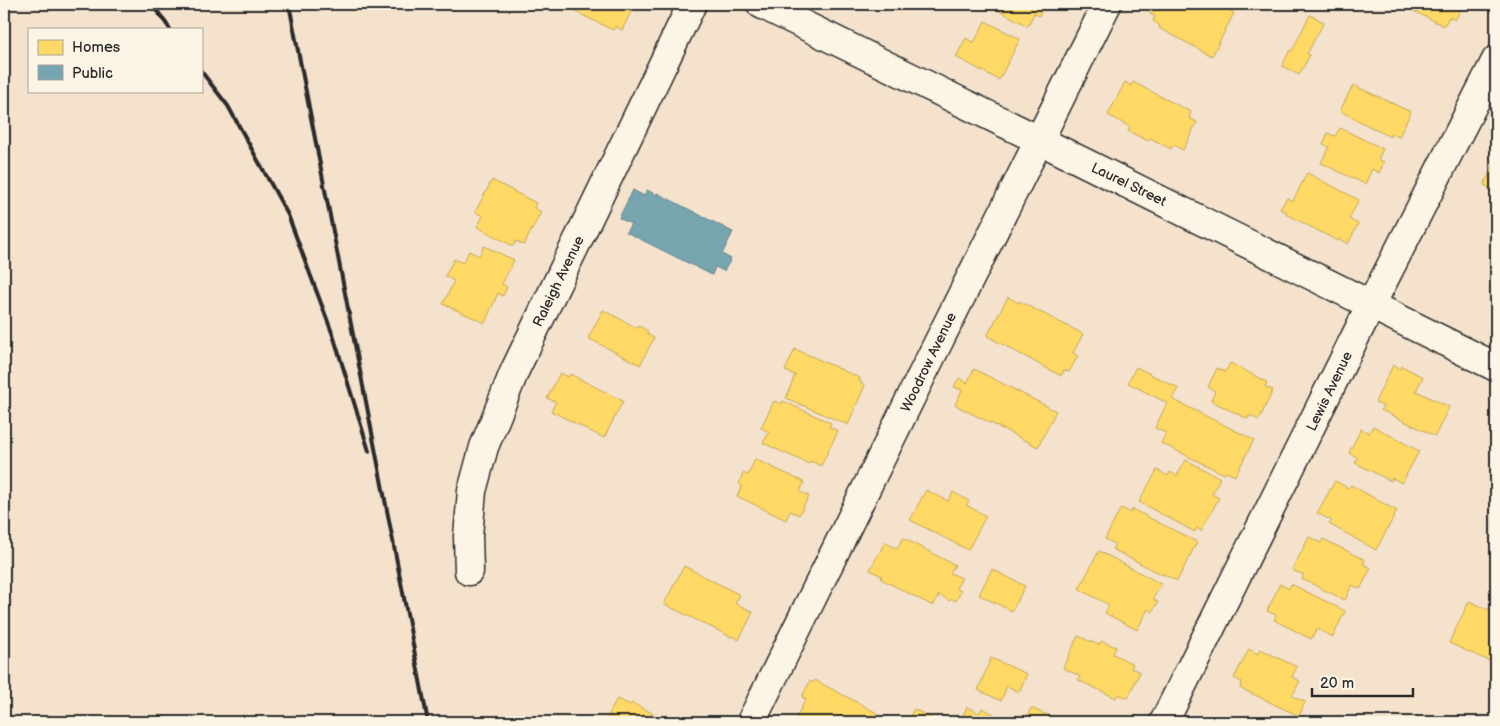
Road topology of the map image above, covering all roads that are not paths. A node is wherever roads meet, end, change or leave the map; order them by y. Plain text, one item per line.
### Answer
1 (692, 4) edge
2 (760, 4) edge
3 (1107, 4) edge
4 (1496, 60) edge
5 (1039, 140) junction
6 (1371, 305) junction
7 (1496, 367) edge
8 (469, 571) dead end
9 (751, 722) edge
10 (1164, 722) edge

1 - 8 street, Raleigh Avenue
2 - 5 street, Laurel Street
3 - 5 street, Woodrow Avenue
4 - 6 street, Lewis Avenue
5 - 6 street, Laurel Street
5 - 9 street, Woodrow Avenue
6 - 7 street, Laurel Street
6 - 10 street, Lewis Avenue

